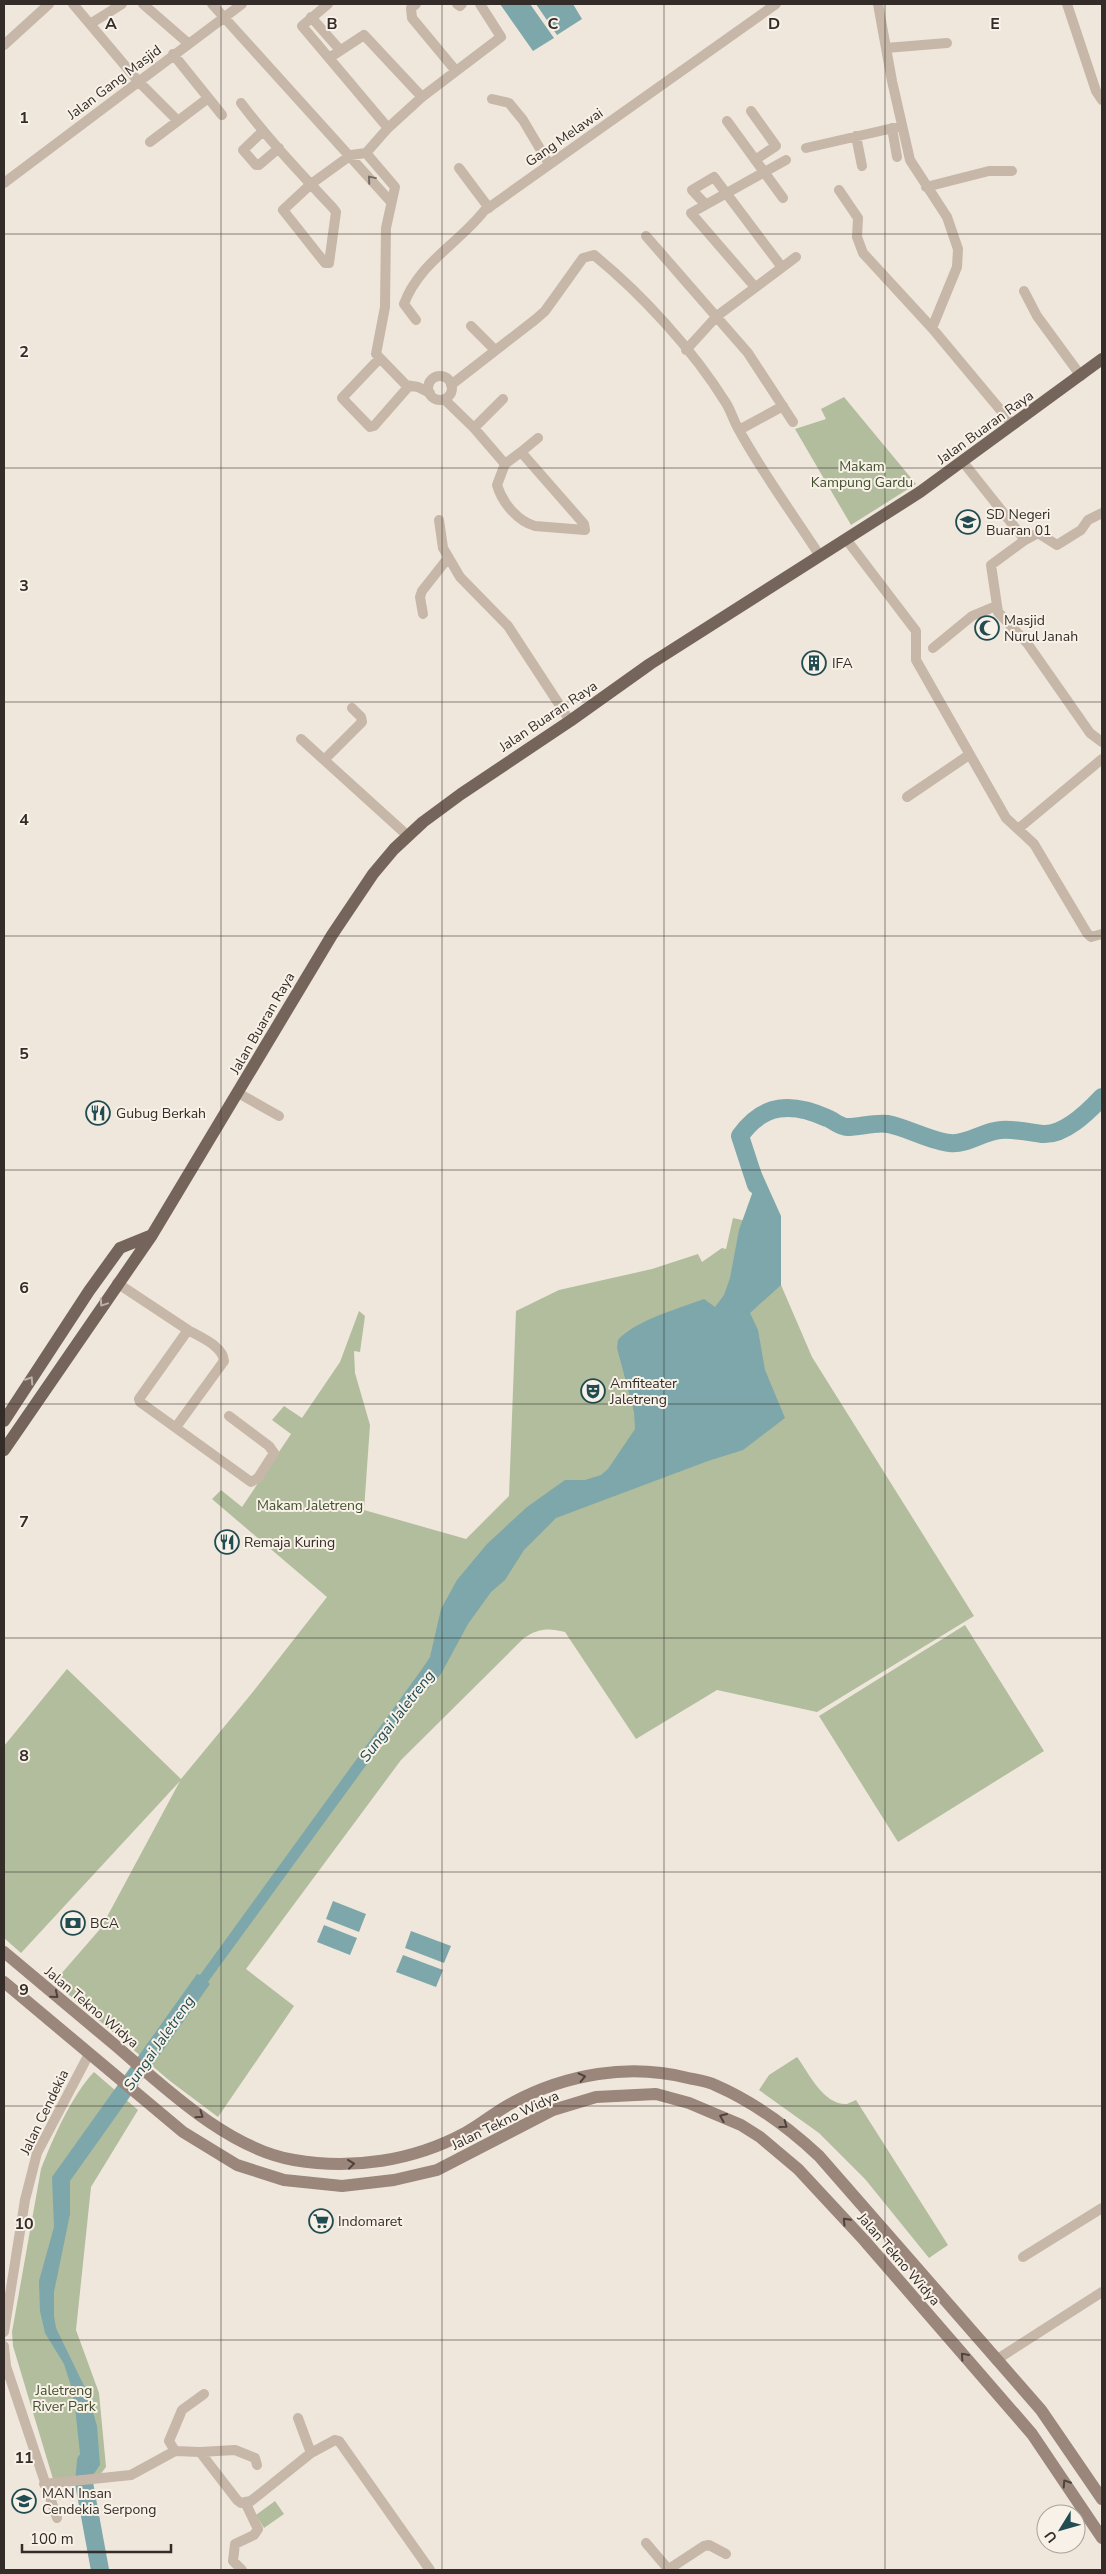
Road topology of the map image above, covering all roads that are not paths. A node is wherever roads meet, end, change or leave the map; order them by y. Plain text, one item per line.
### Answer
1 (49, 4) edge
2 (73, 4) edge
3 (122, 4) edge
4 (143, 4) edge
5 (212, 4) edge
6 (242, 4) edge
7 (325, 4) edge
8 (416, 4) edge
9 (457, 4) edge
10 (462, 4) edge
11 (480, 4) edge
12 (776, 4) edge
13 (878, 4) edge
14 (1067, 4) edge
15 (224, 17) junction
16 (311, 17) junction
17 (90, 24) junction
18 (946, 43) dead end
19 (189, 44) junction
20 (4, 45) edge
21 (886, 48) junction
22 (340, 50) junction
23 (173, 54) junction
24 (329, 58) junction
25 (456, 71) junction
26 (138, 81) junction
27 (422, 97) junction
28 (207, 99) junction
29 (492, 99) dead end
30 (1102, 100) edge
31 (241, 103) dead end
32 (751, 111) dead end
33 (222, 115) dead end
34 (177, 120) junction
35 (727, 121) dead end
36 (897, 127) junction
37 (388, 128) junction
38 (263, 131) junction
39 (856, 136) junction
40 (150, 142) dead end
41 (279, 148) junction
42 (806, 148) dead end
43 (366, 153) junction
44 (351, 155) junction
45 (897, 157) dead end
46 (755, 160) junction
47 (786, 160) dead end
48 (549, 164) junction
49 (862, 166) dead end
50 (459, 168) dead end
51 (1012, 171) dead end
52 (764, 172) junction
53 (4, 183) edge
54 (311, 184) junction
55 (926, 186) junction
56 (839, 190) dead end
57 (724, 194) junction
58 (783, 198) dead end
59 (391, 202) junction
60 (705, 204) junction
61 (488, 208) junction
62 (646, 236) dead end
63 (796, 257) dead end
64 (781, 266) junction
65 (755, 287) junction
66 (1024, 291) dead end
67 (717, 316) junction
68 (416, 320) dead end
69 (471, 326) dead end
70 (932, 328) junction
71 (494, 349) junction
72 (686, 350) junction
73 (380, 358) junction
74 (1102, 359) edge
75 (1081, 376) junction
76 (451, 384) junction
77 (409, 386) junction
78 (430, 393) junction
79 (444, 399) junction
80 (503, 399) dead end
81 (783, 406) junction
82 (793, 422) dead end
83 (1013, 425) junction
84 (474, 428) junction
85 (739, 430) junction
86 (538, 438) dead end
87 (521, 452) junction
88 (963, 462) junction
89 (505, 464) junction
90 (1102, 513) edge
91 (574, 514) junction
92 (439, 520) dead end
93 (558, 528) junction
94 (846, 539) junction
95 (1025, 540) junction
96 (820, 556) junction
97 (448, 558) junction
98 (996, 606) junction
99 (423, 614) dead end
100 (933, 648) dead end
101 (352, 708) dead end
102 (570, 721) junction
103 (301, 739) dead end
104 (1102, 742) edge
105 (969, 755) junction
106 (325, 759) junction
107 (1102, 759) edge
108 (907, 797) dead end
109 (1018, 829) junction
110 (408, 836) junction
111 (1102, 934) edge
112 (238, 1094) junction
113 (279, 1116) dead end
114 (152, 1235) junction
115 (117, 1283) junction
116 (188, 1330) junction
117 (229, 1416) dead end
118 (4, 1421) edge
119 (176, 1427) junction
120 (4, 1450) edge
121 (4, 1952) edge
122 (4, 1982) edge
123 (89, 2054) junction
124 (1102, 2208) edge
125 (880, 2226) junction
126 (864, 2240) junction
127 (1023, 2256) dead end
128 (1102, 2292) edge
129 (4, 2332) edge
130 (4, 2346) edge
131 (996, 2360) junction
132 (204, 2394) dead end
133 (298, 2418) dead end
134 (175, 2451) junction
135 (200, 2452) junction
136 (311, 2453) junction
137 (257, 2465) dead end
138 (44, 2484) junction
139 (1102, 2499) edge
140 (245, 2502) junction
141 (57, 2518) dead end
142 (1102, 2538) edge
143 (646, 2543) dead end
144 (726, 2554) dead end
145 (242, 2570) edge
146 (430, 2570) edge
147 (669, 2570) edge

1 - 20 street
2 - 17 street
3 - 17 street
4 - 19 street
5 - 15 street
6 - 15 street, Jalan Gang Masjid
7 - 16 street
8 - 25 street
9 - 10 street
11 - 25 street
12 - 48 street, Gang Melawai
13 - 21 street
14 - 30 street
15 - 19 street, Jalan Gang Masjid
15 - 44 street
16 - 22 street
16 - 24 street
17 - 26 street
18 - 21 street
19 - 23 street, Jalan Gang Masjid
21 - 36 street
22 - 24 street
22 - 27 street
23 - 26 street, Jalan Gang Masjid
23 - 28 street
24 - 37 street
25 - 27 street
26 - 34 street
26 - 53 street, Jalan Gang Masjid
27 - 37 street
28 - 33 street
28 - 34 street
29 - 48 street
31 - 38 street
32 - 46 street
34 - 40 street
35 - 46 street
36 - 39 street
36 - 45 street
36 - 55 street
37 - 43 street
38 - 41 street
38 - 41 street
39 - 42 street
39 - 49 street
41 - 54 street
43 - 44 street
43 - 59 street
44 - 54 street
59 -> 44 street
46 - 52 street
47 - 52 street
48 - 61 street, Gang Melawai
50 - 61 street
51 - 55 street
52 - 57 street
52 - 58 street
54 - 54 street
55 - 70 street
56 - 70 street
57 - 60 street
57 - 60 street
57 - 64 street
59 - 73 street
60 - 65 street
61 - 68 street, Gang Melawai
62 - 67 street
63 - 64 street
64 - 65 street
65 - 67 street
66 - 75 street
67 - 72 street
67 - 81 street
69 - 71 street
70 - 83 street
71 - 72 street
71 - 76 street
72 - 85 street
73 - 77 street
73 - 77 street
74 - 75 main road, Jalan Buaran Raya
75 - 83 main road, Jalan Buaran Raya
76 - 78 street
76 - 79 street
77 - 78 street
78 - 79 street
79 - 84 street
80 - 84 street
81 - 82 street
81 - 85 street
83 - 88 main road, Jalan Buaran Raya
84 - 89 street
85 - 96 street
86 - 87 street
87 - 89 street
87 - 91 street
88 - 94 main road, Jalan Buaran Raya
88 - 95 street
89 - 93 street
90 - 95 street
91 - 93 street
91 - 93 street
92 - 97 street
94 - 96 main road, Jalan Buaran Raya
94 - 105 street
95 - 98 street
96 - 102 main road, Jalan Buaran Raya
97 - 99 street
97 - 102 street
98 - 100 street
98 - 104 street
101 - 106 street
102 - 110 main road, Jalan Buaran Raya
103 - 106 street
105 - 108 street
105 - 109 street
106 - 110 street
107 - 109 street
109 - 111 street
110 - 112 main road, Jalan Buaran Raya
112 - 113 street
112 - 114 main road, Jalan Buaran Raya
114 - 115 main road, Jalan Buaran Raya
118 -> 114 main road
115 - 116 street
115 -> 120 main road, Jalan Buaran Raya
116 - 119 street
116 - 119 street
117 - 119 street
121 -> 125 main road, Jalan Tekno Widya
122 - 123 main road, Jalan Tekno Widya
126 -> 123 main road, Jalan Tekno Widya
123 - 129 street, Jalan Cendekia
124 - 127 street
125 - 126 main road
125 - 131 main road, Jalan Tekno Widya
142 -> 126 main road, Jalan Tekno Widya
128 - 131 street
130 - 138 street
131 - 139 main road, Jalan Tekno Widya
132 - 134 street
133 - 136 street
134 - 135 street
134 - 138 street
135 - 137 street
135 - 140 street
136 - 140 street
136 - 146 street
138 - 141 street
140 - 145 street
143 - 147 street
144 - 147 street

